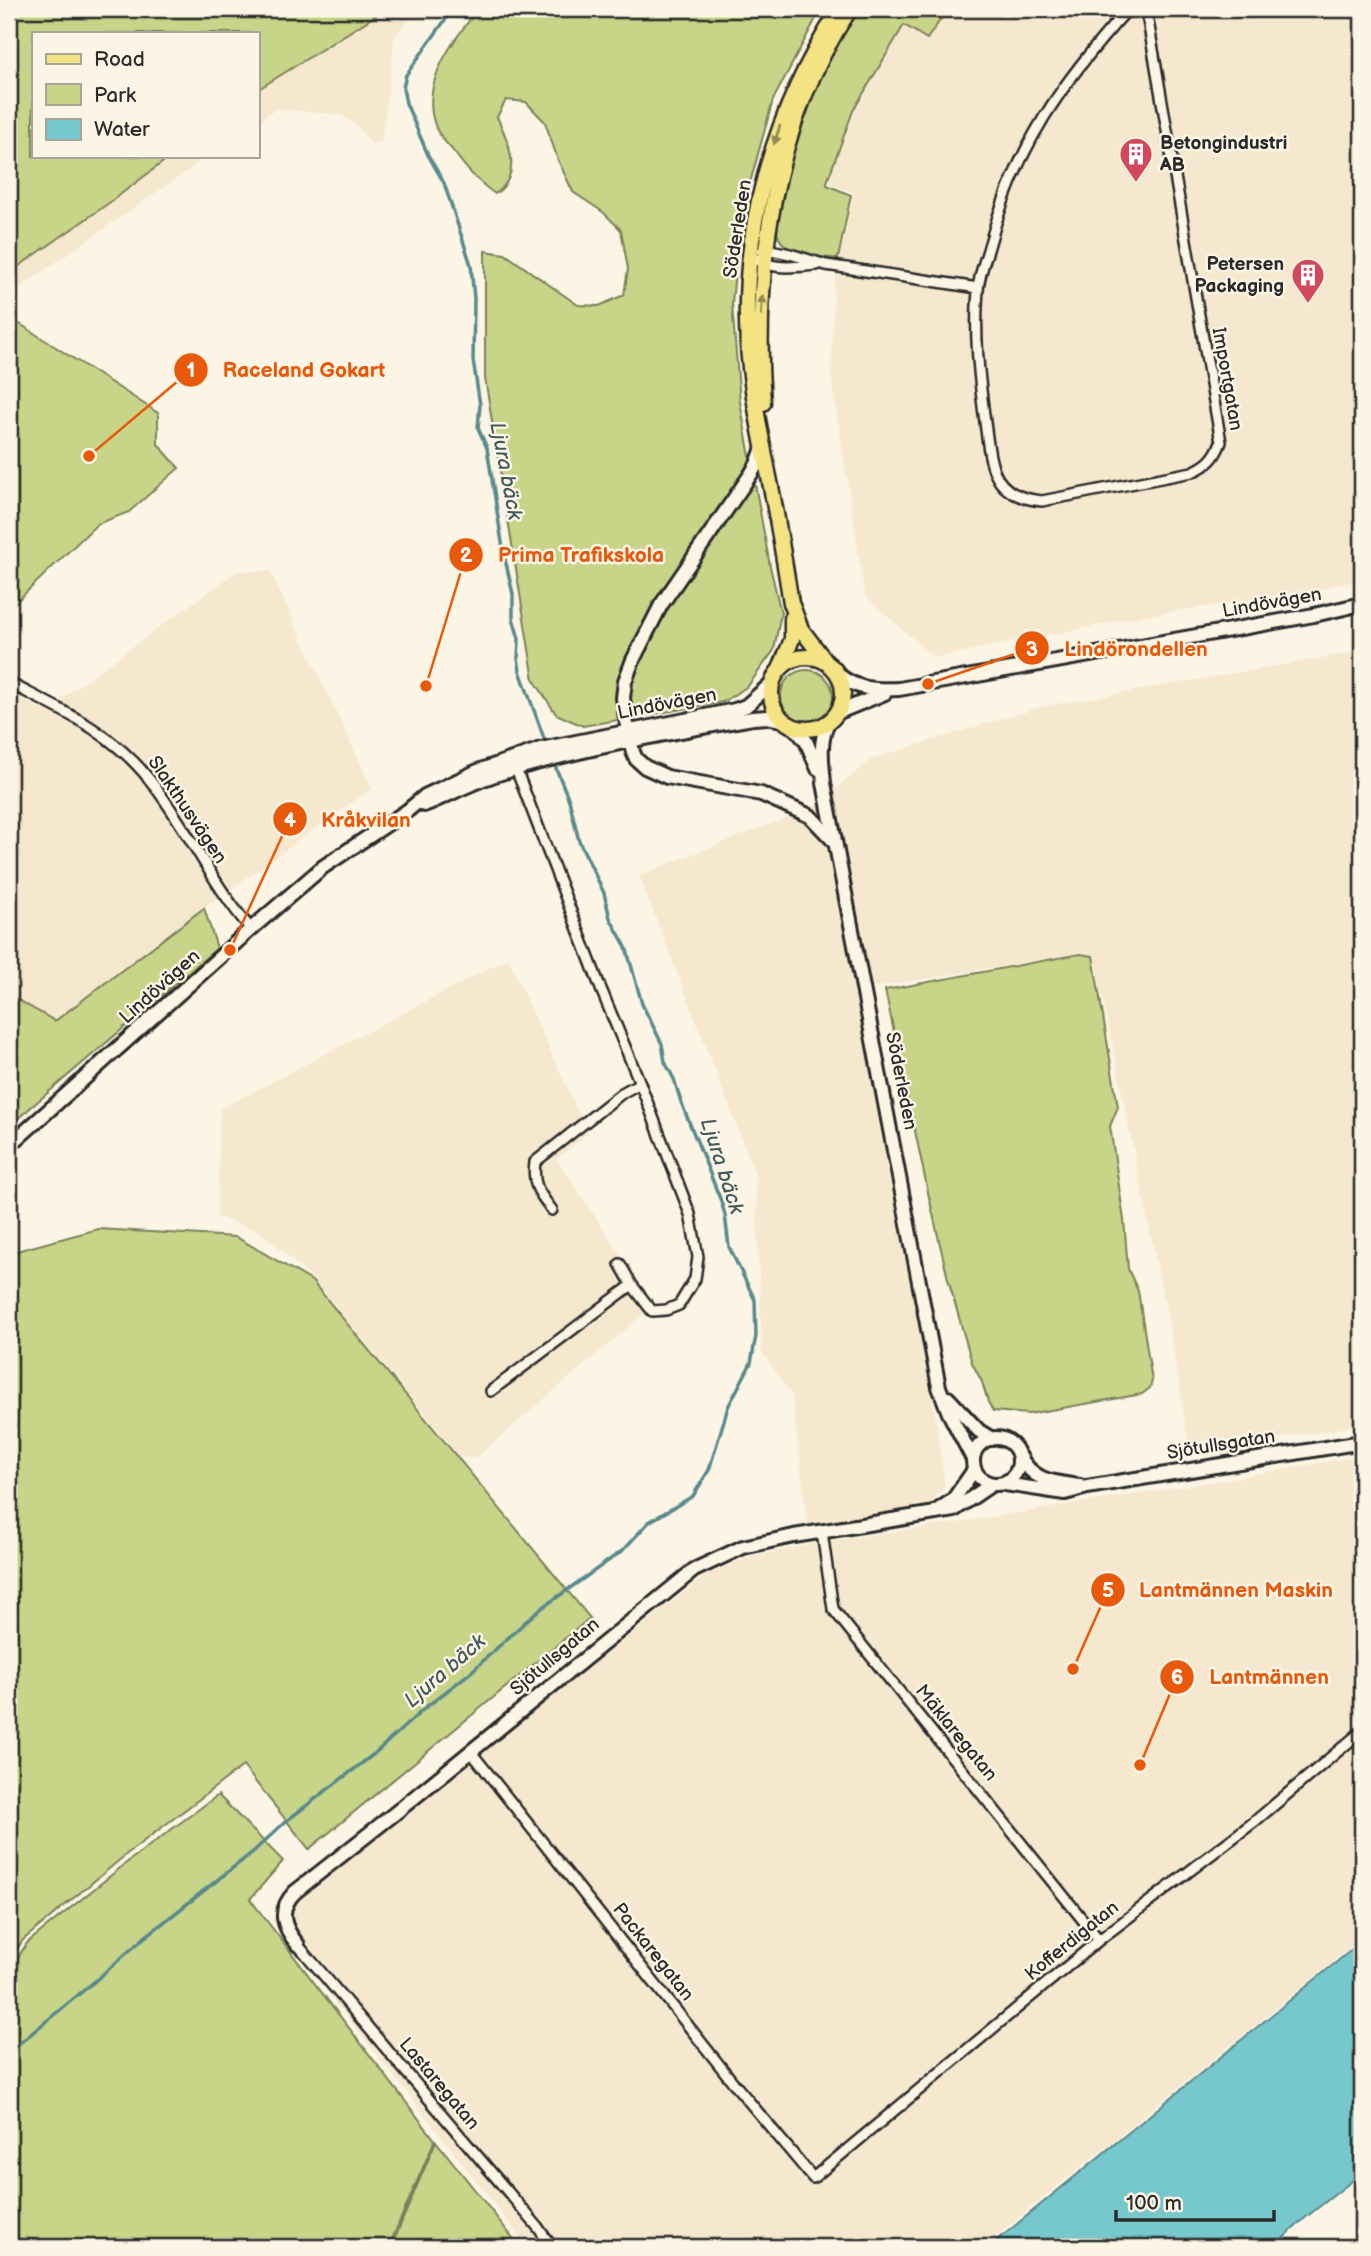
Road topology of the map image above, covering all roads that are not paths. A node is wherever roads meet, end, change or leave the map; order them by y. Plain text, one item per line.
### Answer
1 (840, 9) edge
2 (850, 9) edge
3 (1128, 9) edge
4 (1146, 9) edge
5 (766, 250) junction
6 (750, 256) junction
7 (765, 265) junction
8 (826, 265) junction
9 (978, 288) junction
10 (763, 448) junction
11 (768, 471) junction
12 (791, 603) junction
13 (1362, 604) edge
14 (826, 662) junction
15 (776, 676) junction
16 (839, 676) junction
17 (9, 683) edge
18 (899, 689) junction
19 (839, 712) junction
20 (788, 724) junction
21 (827, 724) junction
22 (629, 736) junction
23 (549, 753) junction
24 (516, 769) junction
25 (824, 783) junction
26 (407, 811) junction
27 (835, 843) junction
28 (251, 929) junction
29 (640, 1083) junction
30 (9, 1146) edge
31 (552, 1210) dead end
32 (620, 1264) dead end
33 (632, 1285) junction
34 (939, 1387) junction
35 (491, 1391) dead end
36 (992, 1439) junction
37 (1362, 1442) edge
38 (1018, 1454) junction
39 (974, 1465) junction
40 (999, 1484) junction
41 (1087, 1488) junction
42 (935, 1512) junction
43 (821, 1532) junction
44 (1362, 1731) edge
45 (471, 1752) junction
46 (1099, 1940) junction
47 (298, 1945) joint
48 (808, 2172) joint
49 (552, 2247) edge

1 -> 6 main road, Söderleden
2 - 5 main road, Söderleden
3 - 9 street, Importgatan
4 - 9 street, Importgatan
5 - 6 street
5 - 7 main road, Söderleden
5 - 8 street
6 - 7 street
6 - 10 main road, Söderleden
7 - 8 street
11 -> 7 main road, Söderleden
8 - 9 street
10 - 11 main road, Söderleden
10 - 22 main road
11 - 12 main road, Söderleden
12 - 14 main road, Söderleden
12 - 15 main road, Söderleden
13 - 18 main road, Lindövägen
14 - 15 main road
14 - 16 main road
15 - 20 main road
15 - 22 main road, Lindövägen
16 - 18 main road, Lindövägen
16 - 19 main road
17 - 28 street, Slakthusvägen
18 - 19 main road, Lindövägen
19 - 21 main road
20 - 21 main road
20 - 22 main road, Lindövägen
20 - 25 main road, Söderleden
21 - 25 main road, Söderleden
22 - 23 main road, Lindövägen
22 - 27 main road
23 - 24 main road, Lindövägen
23 - 26 main road, Lindövägen
24 - 26 main road, Lindövägen
24 - 29 street
25 - 27 main road, Söderleden
26 - 28 main road, Lindövägen
27 - 34 main road, Söderleden
28 - 30 main road, Lindövägen
29 - 31 street
29 - 33 street
32 - 33 street
33 - 35 street
34 - 36 main road, Söderleden
34 - 39 main road, Söderleden
36 - 38 main road
36 - 39 main road
37 - 41 main road, Sjötullsgatan
38 - 40 main road
38 - 41 main road, Sjötullsgatan
39 - 40 main road
39 - 42 main road
40 - 41 main road, Sjötullsgatan
40 - 42 main road, Sjötullsgatan
42 - 43 main road, Sjötullsgatan
43 - 45 main road, Sjötullsgatan
43 - 46 street, Mäklaregatan
44 - 46 street, Kofferdigatan
45 - 47 main road, Sjötullsgatan
45 - 48 street, Packaregatan
46 - 48 street, Kofferdigatan
47 - 49 street, Lastaregatan

